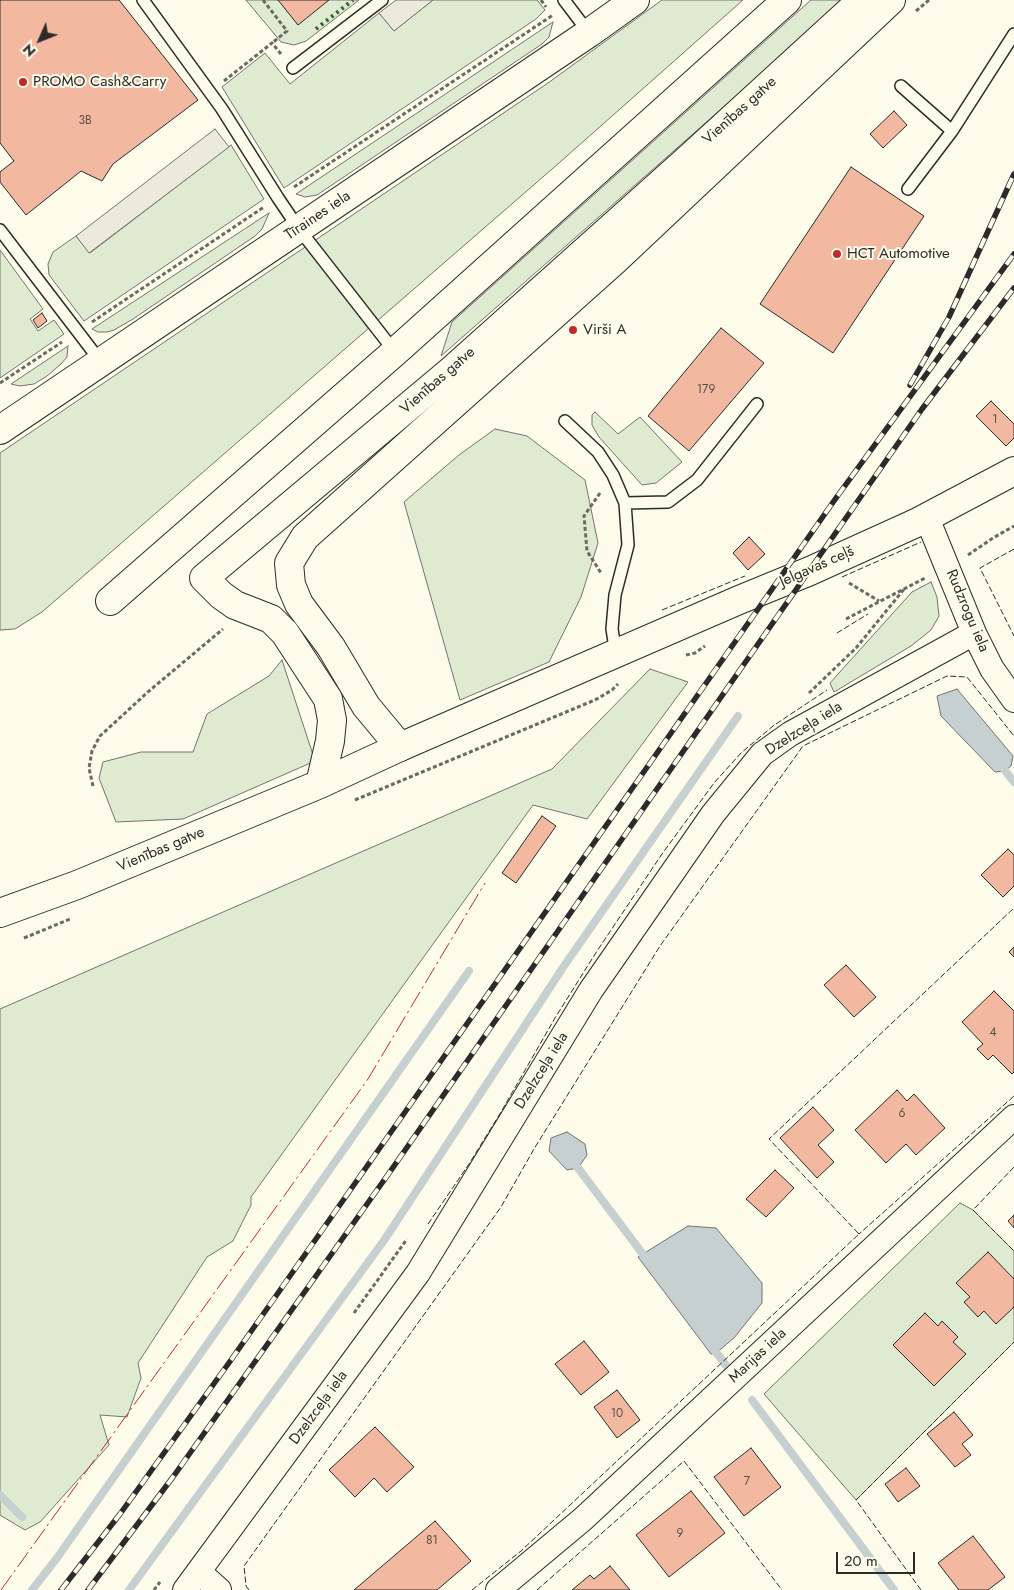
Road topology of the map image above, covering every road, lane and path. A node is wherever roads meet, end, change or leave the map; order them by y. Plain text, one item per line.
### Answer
1 (142, 0) edge
2 (263, 0) edge
3 (382, 0) edge
4 (564, 0) edge
5 (635, 0) edge
6 (787, 0) edge
7 (862, 0) edge
8 (891, 0) edge
9 (589, 33) junction
10 (1014, 34) edge
11 (272, 43) junction
12 (293, 68) joint
13 (901, 86) dead end
14 (210, 92) junction
15 (952, 131) junction
16 (908, 189) dead end
17 (299, 229) junction
18 (0, 230) edge
19 (395, 352) junction
20 (101, 362) junction
21 (757, 404) dead end
22 (3, 422) edge
23 (565, 422) dead end
24 (1014, 471) edge
25 (613, 475) junction
26 (625, 503) junction
27 (927, 518) junction
28 (1014, 526) edge
29 (947, 566) junction
30 (905, 588) dead end
31 (615, 595) junction
32 (110, 601) dead end
33 (846, 618) dead end
34 (974, 633) junction
35 (616, 654) junction
36 (1014, 700) edge
37 (400, 747) junction
38 (320, 784) junction
39 (1, 913) edge
40 (1014, 1117) edge
41 (192, 1581) edge
42 (219, 1590) edge
43 (498, 1590) edge

1 - 14 lane
2 - 11 path
3 - 12 lane
4 - 9 lane
5 - 9 main road, Tīraines iela
6 - 19 main road
7 - 38 main road, Vienības gatve
8 - 37 main road, Vienības gatve
9 - 17 main road, Tīraines iela
10 - 15 lane
11 - 12 path
11 - 14 path
13 - 15 lane
14 - 17 lane
15 - 16 lane
17 - 19 lane
17 - 20 main road, Tīraines iela
18 - 20 lane
19 - 32 main road
20 - 22 main road, Tīraines iela
21 - 26 lane
23 - 25 lane
24 - 27 main road, Jelgavas ceļš
25 - 26 lane
25 - 31 path
26 - 31 lane
27 - 29 street, Rudzrogu iela
27 - 35 main road, Jelgavas ceļš
28 - 29 path
29 - 34 street, Rudzrogu iela
30 - 33 path
31 - 35 lane
34 - 36 street, Rudzrogu iela
34 - 41 street, Dzelzceļa iela
35 - 37 main road, Vienības gatve
37 - 38 main road, Vienības gatve
38 - 39 main road, Vienības gatve
40 - 43 street, Marijas iela
41 - 42 street

